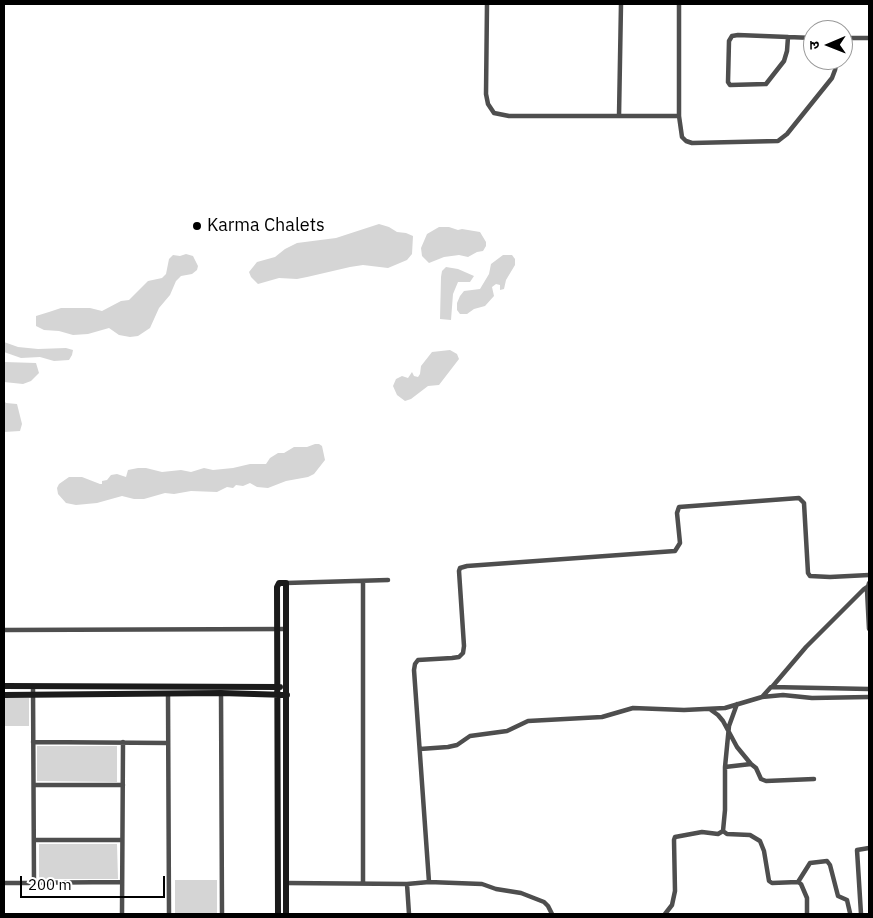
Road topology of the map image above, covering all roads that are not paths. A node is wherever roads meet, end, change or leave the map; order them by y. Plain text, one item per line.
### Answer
1 (487, 4) edge
2 (621, 4) edge
3 (679, 4) edge
4 (788, 37) junction
5 (803, 38) edge
6 (853, 38) edge
7 (869, 38) edge
8 (835, 70) edge
9 (619, 116) junction
10 (679, 116) junction
11 (869, 575) edge
12 (388, 580) dead end
13 (363, 581) junction
14 (286, 584) junction
15 (868, 585) edge
16 (277, 629) junction
17 (869, 629) edge
18 (4, 630) edge
19 (286, 630) junction
20 (4, 686) edge
21 (33, 686) junction
22 (277, 687) junction
23 (287, 687) junction
24 (772, 687) junction
25 (869, 689) edge
26 (33, 694) junction
27 (168, 694) junction
28 (222, 694) junction
29 (4, 695) edge
30 (277, 695) junction
31 (286, 695) junction
32 (762, 697) junction
33 (869, 698) edge
34 (737, 704) junction
35 (710, 709) junction
36 (728, 729) junction
37 (33, 742) junction
38 (123, 742) junction
39 (168, 742) junction
40 (420, 749) junction
41 (752, 764) junction
42 (725, 767) junction
43 (814, 779) dead end
44 (34, 785) junction
45 (123, 785) junction
46 (723, 831) junction
47 (34, 840) junction
48 (122, 840) junction
49 (869, 848) edge
50 (122, 882) junction
51 (429, 882) junction
52 (798, 882) junction
53 (4, 883) edge
54 (34, 883) junction
55 (286, 883) junction
56 (363, 883) junction
57 (407, 884) junction
58 (861, 905) junction
59 (849, 906) junction
60 (122, 914) edge
61 (169, 914) edge
62 (222, 914) edge
63 (278, 914) edge
64 (286, 914) edge
65 (409, 914) edge
66 (552, 914) edge
67 (665, 914) edge
68 (807, 914) edge
69 (849, 914) edge
70 (861, 914) edge

1 - 9 street
2 - 9 street
3 - 10 street
4 - 4 street
4 - 5 street
6 - 7 street
8 - 10 street
9 - 10 street
11 - 40 street
12 - 13 street
13 - 14 street
13 - 56 street
14 - 16 street
14 - 19 street
15 - 17 street
15 - 24 street
16 - 18 street
16 - 19 street
16 - 22 street
19 - 23 street
20 - 21 street
21 - 22 street
21 - 26 street
22 - 23 street
22 - 30 street
23 - 31 street
24 - 25 street
24 - 32 street
26 - 27 street
26 - 29 street
26 - 37 street
27 - 28 street
27 - 39 street
28 - 30 street
28 - 62 street
30 - 31 street
30 - 63 street
31 - 55 street
32 - 33 street
32 - 34 street
34 - 35 street
34 - 36 street
35 - 36 street
35 - 40 street
36 - 41 street
36 - 42 street
37 - 38 street
37 - 44 street
38 - 39 street
38 - 45 street
39 - 61 street
40 - 51 street
41 - 42 street
41 - 43 street
42 - 46 street
44 - 45 street
44 - 47 street
45 - 48 street
46 - 52 street
46 - 67 street
47 - 48 street
47 - 54 street
48 - 50 street
49 - 58 street
50 - 54 street
50 - 60 street
51 - 57 street
51 - 66 street
52 - 59 street
52 - 68 street
53 - 54 street
55 - 56 street
55 - 64 street
56 - 57 street
57 - 65 street
58 - 59 street
58 - 70 street
59 - 69 street
69 - 70 street

